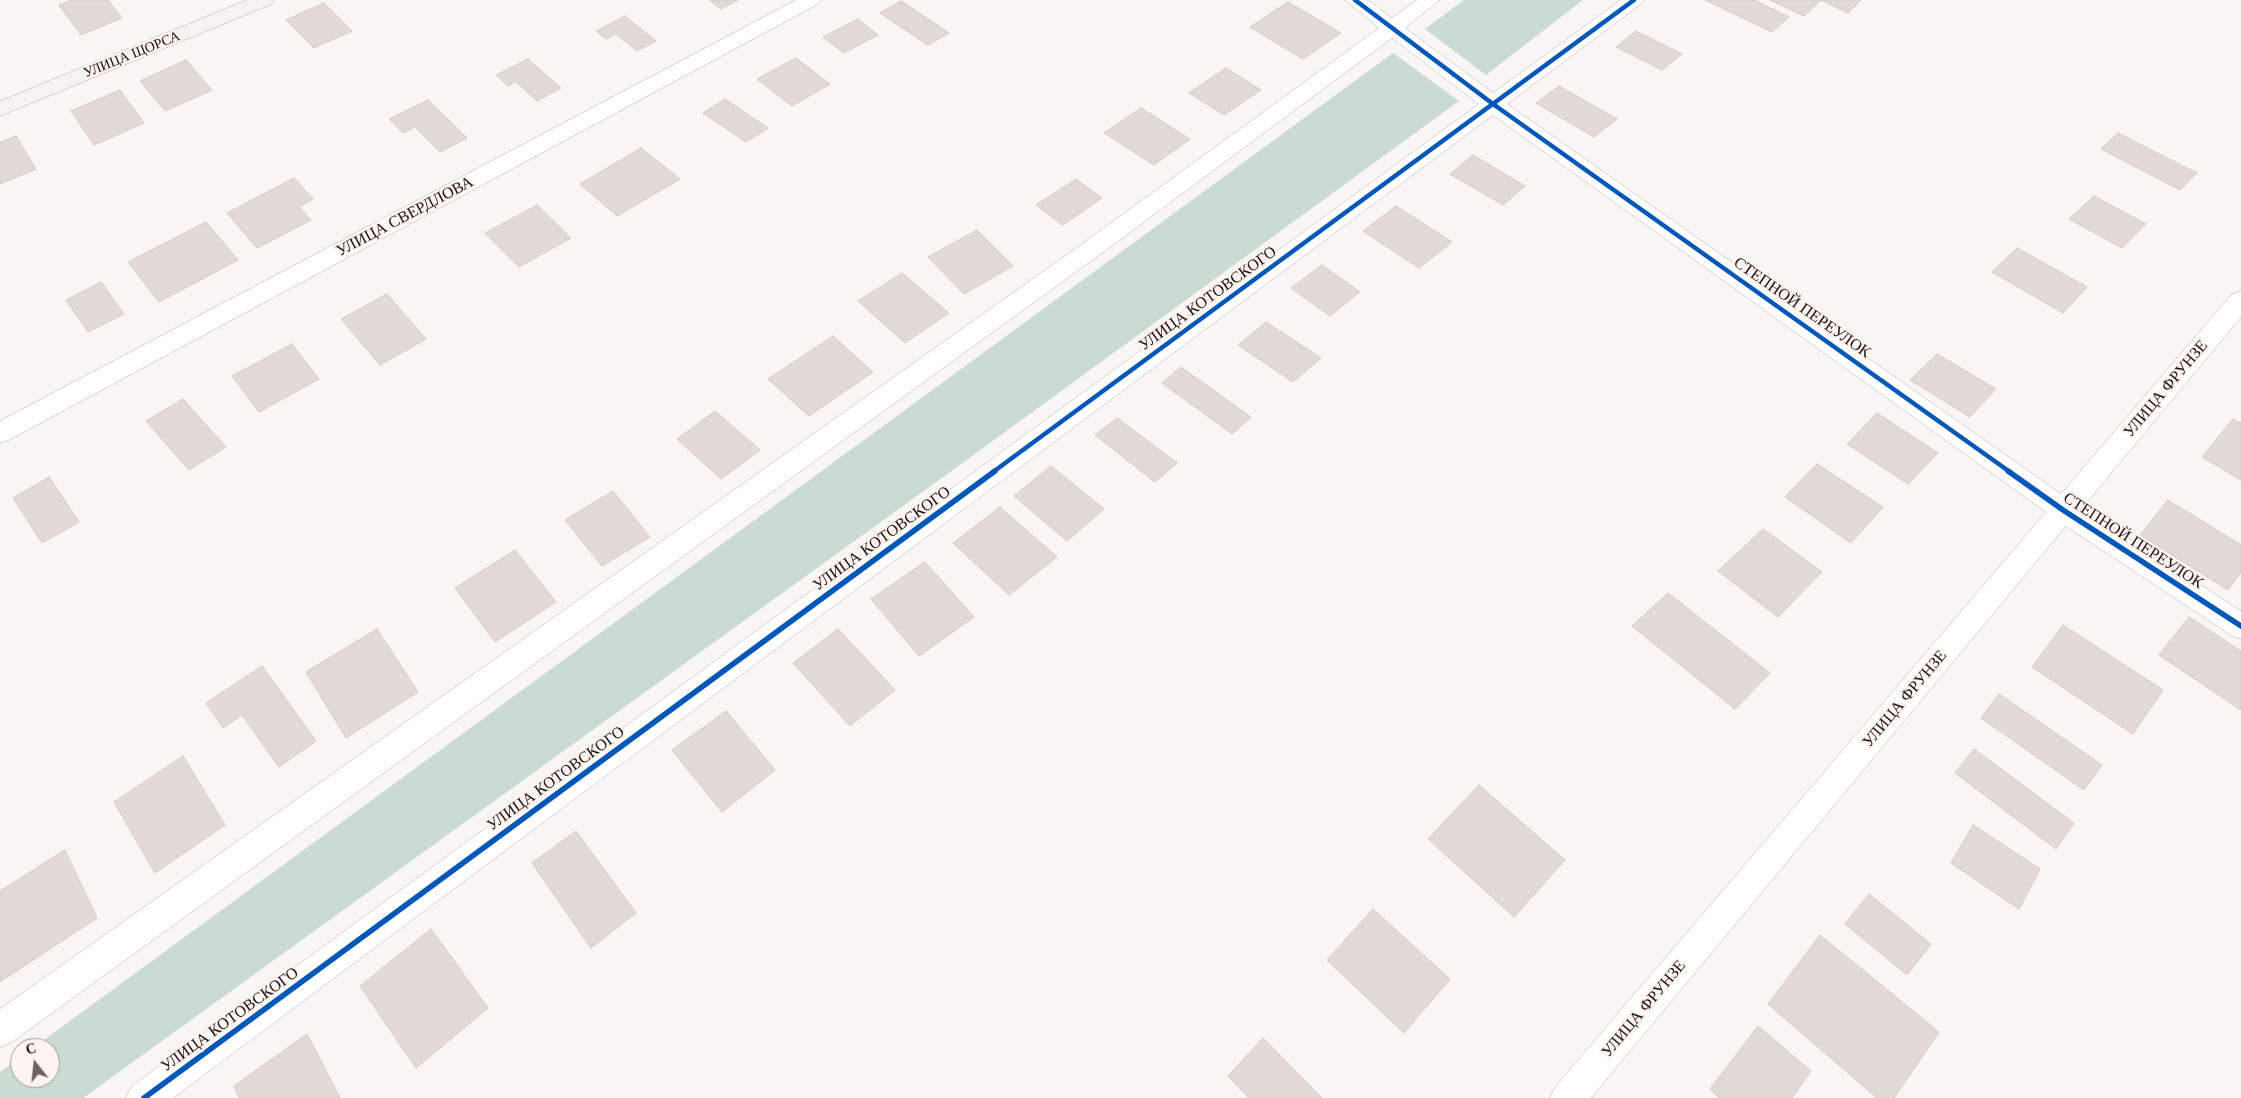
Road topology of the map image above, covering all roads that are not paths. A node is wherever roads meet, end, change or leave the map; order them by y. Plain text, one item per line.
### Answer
1 (265, 0) edge
2 (810, 0) edge
3 (1355, 0) edge
4 (1430, 0) edge
5 (1634, 0) edge
6 (1393, 27) junction
7 (1493, 104) junction
8 (0, 109) edge
9 (2241, 300) edge
10 (0, 433) edge
11 (2063, 510) junction
12 (2241, 626) edge
13 (0, 1030) edge
14 (144, 1098) edge
15 (1568, 1098) edge

1 - 8 street, УЛИЦА ЩОРСА
2 - 10 street, УЛИЦА СВЕРДЛОВА
3 - 6 street, СТЕПНОЙ ПЕРЕУЛОК
4 - 6 street
5 - 7 street, УЛИЦА КОТОВСКОГО
6 - 7 street, СТЕПНОЙ ПЕРЕУЛОК
6 - 13 street
7 - 11 street, СТЕПНОЙ ПЕРЕУЛОК
7 - 14 street, УЛИЦА КОТОВСКОГО
9 - 11 street, УЛИЦА ФРУНЗЕ
11 - 12 street, СТЕПНОЙ ПЕРЕУЛОК
11 - 15 street, УЛИЦА ФРУНЗЕ

